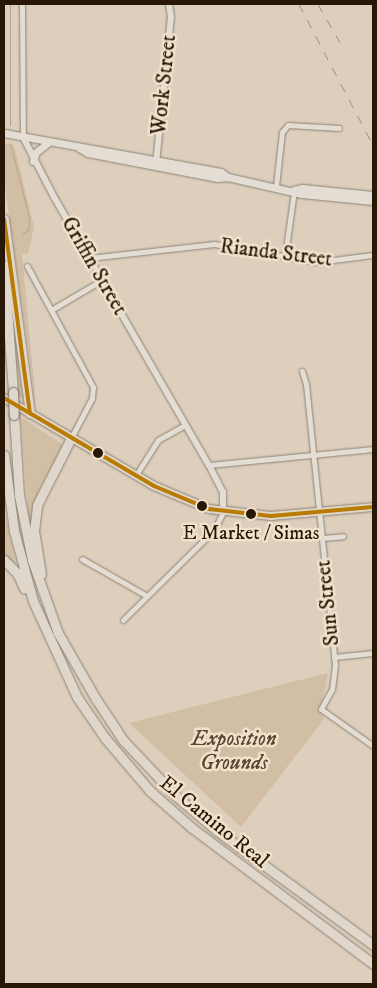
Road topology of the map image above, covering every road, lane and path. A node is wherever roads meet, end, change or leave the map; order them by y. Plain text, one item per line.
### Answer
1 (22, 4) edge
2 (169, 4) edge
3 (339, 128) dead end
4 (4, 133) edge
5 (23, 137) junction
6 (49, 142) junction
7 (33, 161) junction
8 (156, 163) junction
9 (276, 186) junction
10 (294, 190) junction
11 (373, 194) edge
12 (373, 201) edge
13 (4, 219) edge
14 (373, 255) edge
15 (290, 257) junction
16 (89, 258) junction
17 (4, 266) edge
18 (27, 266) dead end
19 (102, 280) junction
20 (51, 310) junction
21 (302, 372) dead end
22 (4, 398) edge
23 (30, 413) junction
24 (185, 424) junction
25 (71, 438) junction
26 (373, 449) edge
27 (4, 455) edge
28 (314, 455) junction
29 (209, 465) junction
30 (136, 475) junction
31 (373, 507) edge
32 (223, 512) junction
33 (319, 512) junction
34 (344, 536) dead end
35 (322, 538) junction
36 (82, 559) dead end
37 (4, 560) edge
38 (43, 592) junction
39 (145, 595) junction
40 (40, 618) junction
41 (123, 620) dead end
42 (373, 653) edge
43 (334, 657) junction
44 (373, 746) edge
45 (373, 943) edge
46 (373, 964) edge

1 - 5 street, Griffin Street
2 - 8 street, Work Street
3 - 9 street
4 - 5 main road
5 - 6 main road
5 - 7 street, Griffin Street
6 - 7 main road
6 - 8 main road
7 - 16 street, Griffin Street
8 - 9 main road
9 - 10 main road
10 - 11 main road
10 - 12 main road
10 - 15 street
13 - 23 highway
14 - 15 street, Rianda Street
15 - 16 street, Rianda Street
16 - 19 street, Griffin Street
17 - 38 highway, El Camino Real, bridge
18 - 20 street
19 - 20 street
19 - 24 street, Griffin Street
20 - 25 street
21 - 28 street, Sun Street
22 - 23 main road
23 - 25 main road
24 - 29 street, Griffin Street
24 - 30 street
25 - 30 main road
25 - 38 highway
26 - 28 street
27 - 40 highway, El Camino Real
28 - 29 street
28 - 33 street, Sun Street
29 - 32 street, Griffin Street
30 - 32 main road
31 - 33 main road
32 - 33 main road
32 - 39 street
33 - 35 street, Sun Street
34 - 35 street
35 - 43 street, Sun Street
36 - 39 street
37 - 40 highway
38 - 45 highway, El Camino Real
39 - 41 street
40 - 46 highway, El Camino Real
42 - 43 street
43 - 44 street, Sun Street

